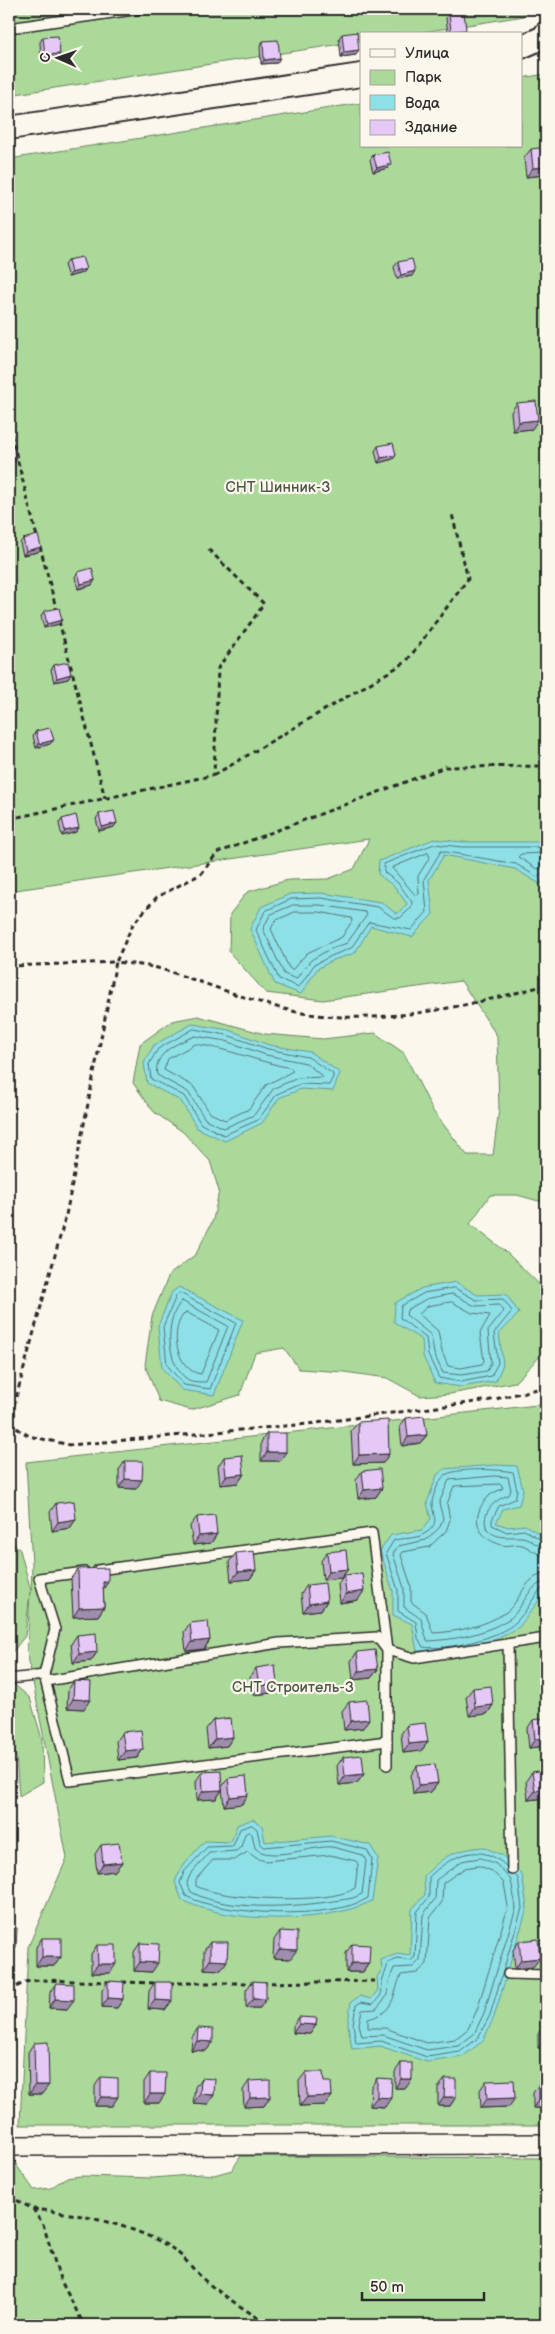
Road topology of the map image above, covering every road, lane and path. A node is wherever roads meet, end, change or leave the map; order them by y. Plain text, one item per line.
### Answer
1 (140, 9) edge
2 (75, 14) edge
3 (9, 28) edge
4 (546, 33) edge
5 (522, 48) edge
6 (360, 74) edge
7 (9, 128) edge
8 (9, 426) edge
9 (452, 514) dead end
10 (207, 548) dead end
11 (546, 766) edge
12 (214, 775) junction
13 (105, 798) junction
14 (9, 819) edge
15 (116, 962) junction
16 (9, 966) edge
17 (546, 985) edge
18 (546, 1387) edge
19 (9, 1423) edge
20 (546, 1638) edge
21 (508, 1644) junction
22 (387, 1650) junction
23 (45, 1678) junction
24 (9, 1680) edge
25 (387, 1741) junction
26 (387, 1765) dead end
27 (512, 1870) dead end
28 (508, 1974) dead end
29 (546, 1974) edge
30 (374, 1981) dead end
31 (9, 1991) edge
32 (546, 2144) edge
33 (9, 2146) edge
34 (9, 2196) edge
35 (33, 2209) junction
36 (84, 2325) edge
37 (269, 2325) edge

1 - 2 lane
2 - 3 lane
4 - 5 street
6 - 7 street
8 - 13 path
9 - 12 path
10 - 12 path
11 - 15 path
12 - 13 path
13 - 14 path
15 - 16 path
15 - 17 path
15 - 19 path
18 - 19 path
20 - 21 lane
21 - 22 lane
21 - 27 lane
22 - 23 lane
22 - 23 lane
22 - 25 lane
23 - 24 lane
23 - 25 lane
25 - 26 lane
28 - 29 lane
30 - 31 path
32 - 33 street
34 - 35 path
35 - 36 path
35 - 37 path

